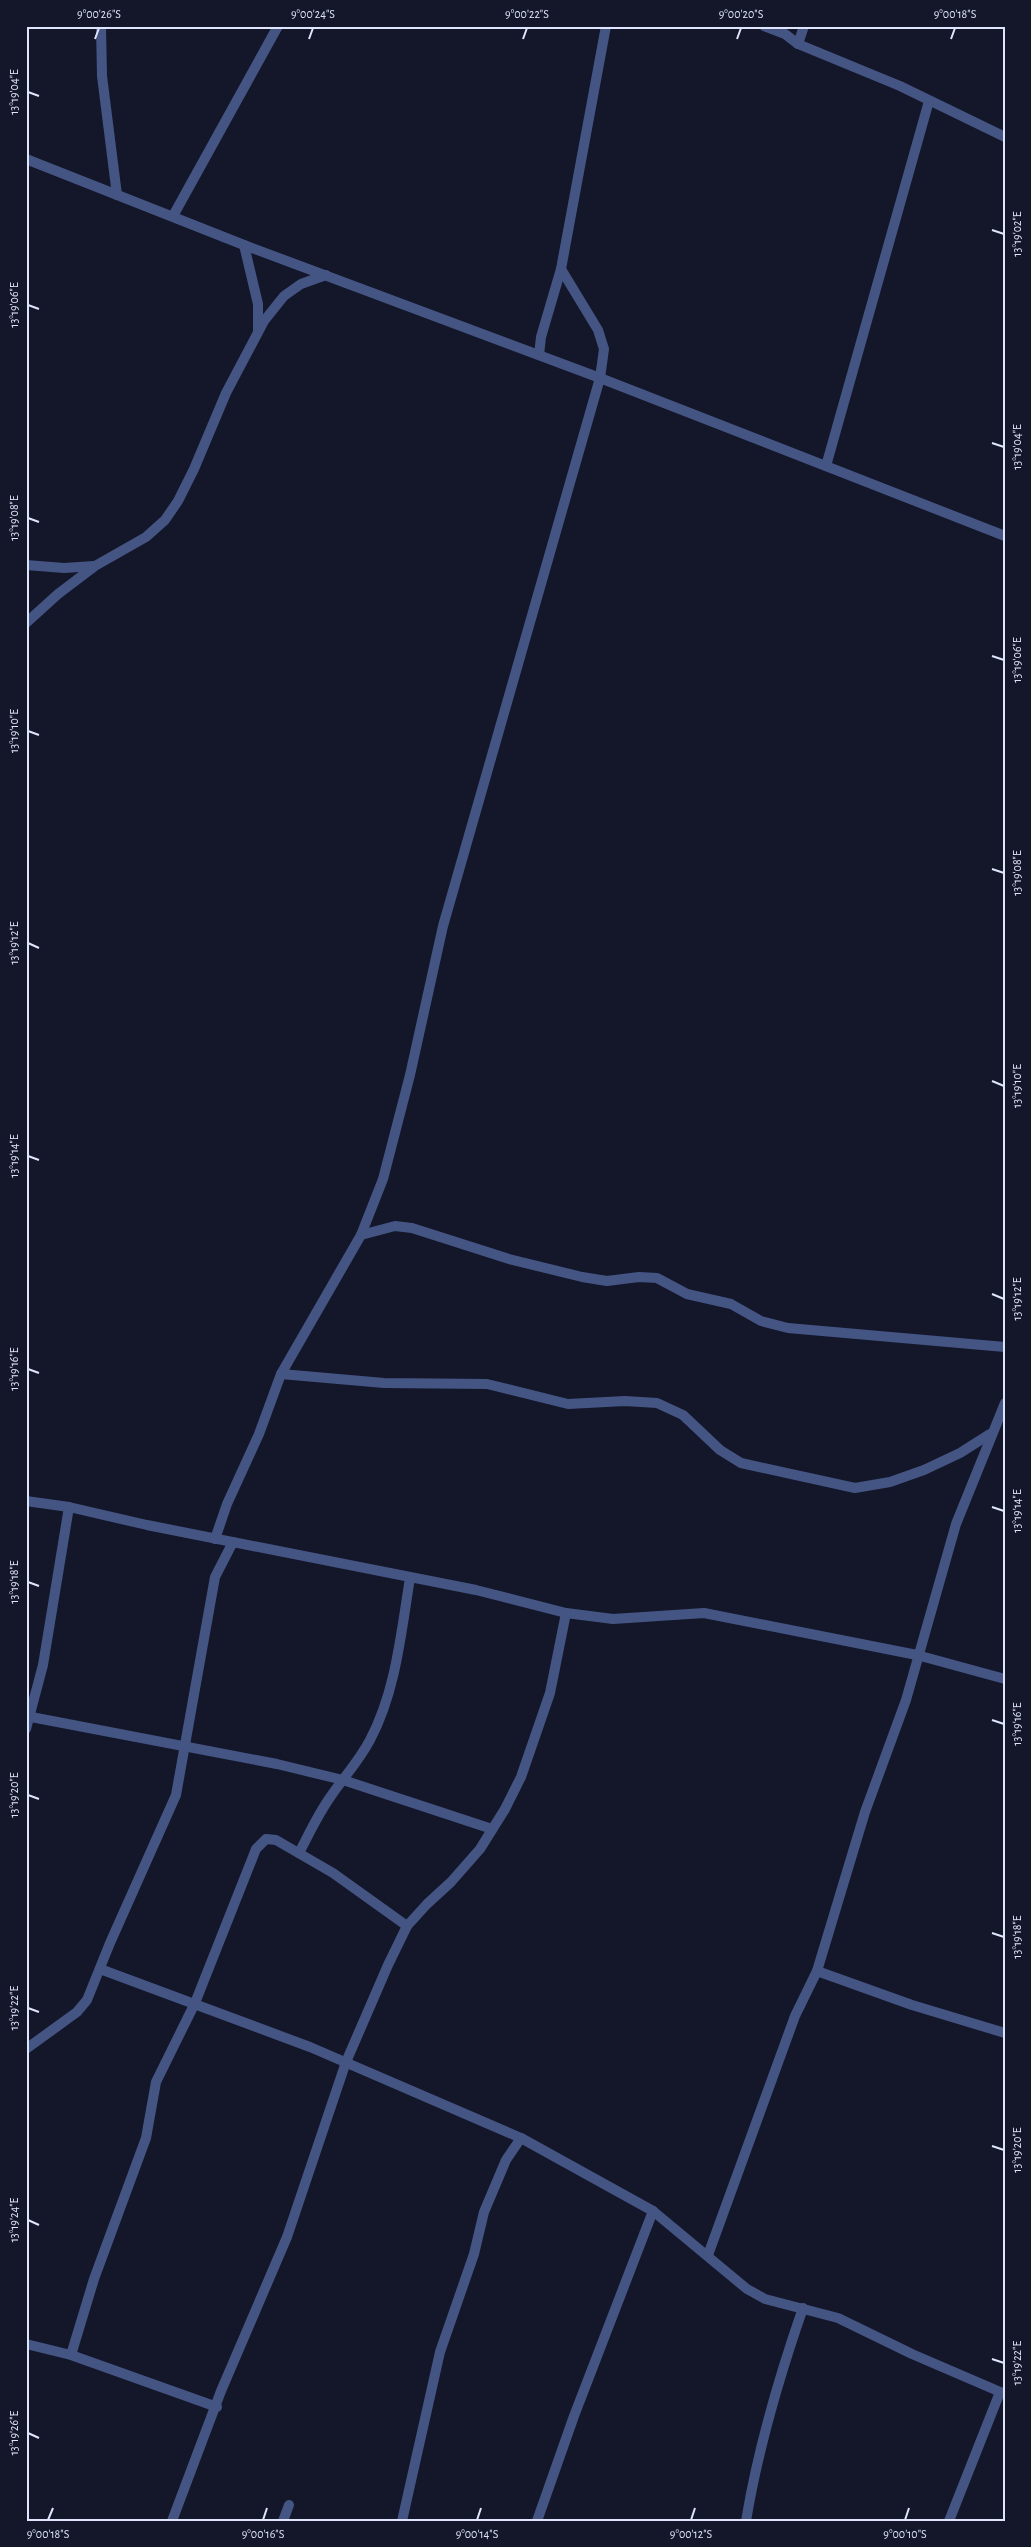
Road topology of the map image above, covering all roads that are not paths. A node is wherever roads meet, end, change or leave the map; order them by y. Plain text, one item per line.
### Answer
1 (101, 26) edge
2 (278, 26) edge
3 (606, 26) edge
4 (764, 26) edge
5 (804, 26) edge
6 (798, 44) junction
7 (930, 101) junction
8 (1005, 137) edge
9 (26, 159) edge
10 (117, 195) junction
11 (174, 216) junction
12 (244, 245) junction
13 (562, 269) junction
14 (326, 275) junction
15 (258, 332) junction
16 (539, 355) junction
17 (600, 378) junction
18 (826, 466) junction
19 (1005, 536) edge
20 (26, 565) edge
21 (95, 566) junction
22 (26, 623) edge
23 (361, 1235) junction
24 (1005, 1347) edge
25 (281, 1374) junction
26 (1005, 1403) edge
27 (990, 1434) junction
28 (26, 1502) edge
29 (69, 1507) junction
30 (215, 1539) junction
31 (233, 1542) junction
32 (410, 1578) junction
33 (566, 1613) junction
34 (917, 1655) junction
35 (1005, 1678) edge
36 (28, 1716) edge
37 (26, 1729) edge
38 (186, 1746) junction
39 (343, 1780) junction
40 (492, 1829) junction
41 (300, 1853) junction
42 (407, 1926) junction
43 (100, 1969) junction
44 (816, 1971) junction
45 (195, 2003) junction
46 (1005, 2033) edge
47 (31, 2040) edge
48 (26, 2049) edge
49 (346, 2062) junction
50 (521, 2138) junction
51 (653, 2210) junction
52 (708, 2255) junction
53 (804, 2308) junction
54 (26, 2344) edge
55 (71, 2354) junction
56 (1003, 2393) edge
57 (216, 2407) junction
58 (289, 2506) dead end
59 (172, 2521) edge
60 (283, 2521) edge
61 (402, 2521) edge
62 (537, 2521) edge
63 (746, 2521) edge
64 (950, 2521) edge

1 - 10 street
2 - 11 street
3 - 13 street
4 - 6 street
5 - 6 street
6 - 7 street
7 - 8 street
7 - 18 street
9 - 10 street
10 - 11 street
11 - 12 street
12 - 14 street
12 - 15 street
13 - 16 street
13 - 17 street
14 - 15 street
14 - 16 street
15 - 21 street
16 - 17 street
17 - 18 street
17 - 23 street
18 - 19 street
20 - 21 street
21 - 22 street
23 - 24 street
23 - 25 street
25 - 27 street
25 - 30 street
26 - 27 street
27 - 34 street
28 - 29 street
29 - 30 street
29 - 36 street
30 - 31 street
31 - 32 street
31 - 38 street
32 - 33 street
32 - 39 street
33 - 34 street
33 - 40 street
34 - 35 street
34 - 44 street
36 - 37 street
36 - 38 street
38 - 39 street
38 - 43 street
39 - 40 street
39 - 41 street
40 - 42 street
41 - 42 street
41 - 45 street
42 - 49 street
43 - 45 street
43 - 47 street
44 - 46 street
44 - 52 street
45 - 49 street
45 - 55 street
47 - 48 street
49 - 50 street
49 - 57 street
50 - 51 street
50 - 61 street
51 - 52 street
51 - 62 street
52 - 53 street
53 - 56 street
53 - 63 street
54 - 55 street
55 - 57 street
56 - 64 street
57 - 59 street
58 - 60 street

